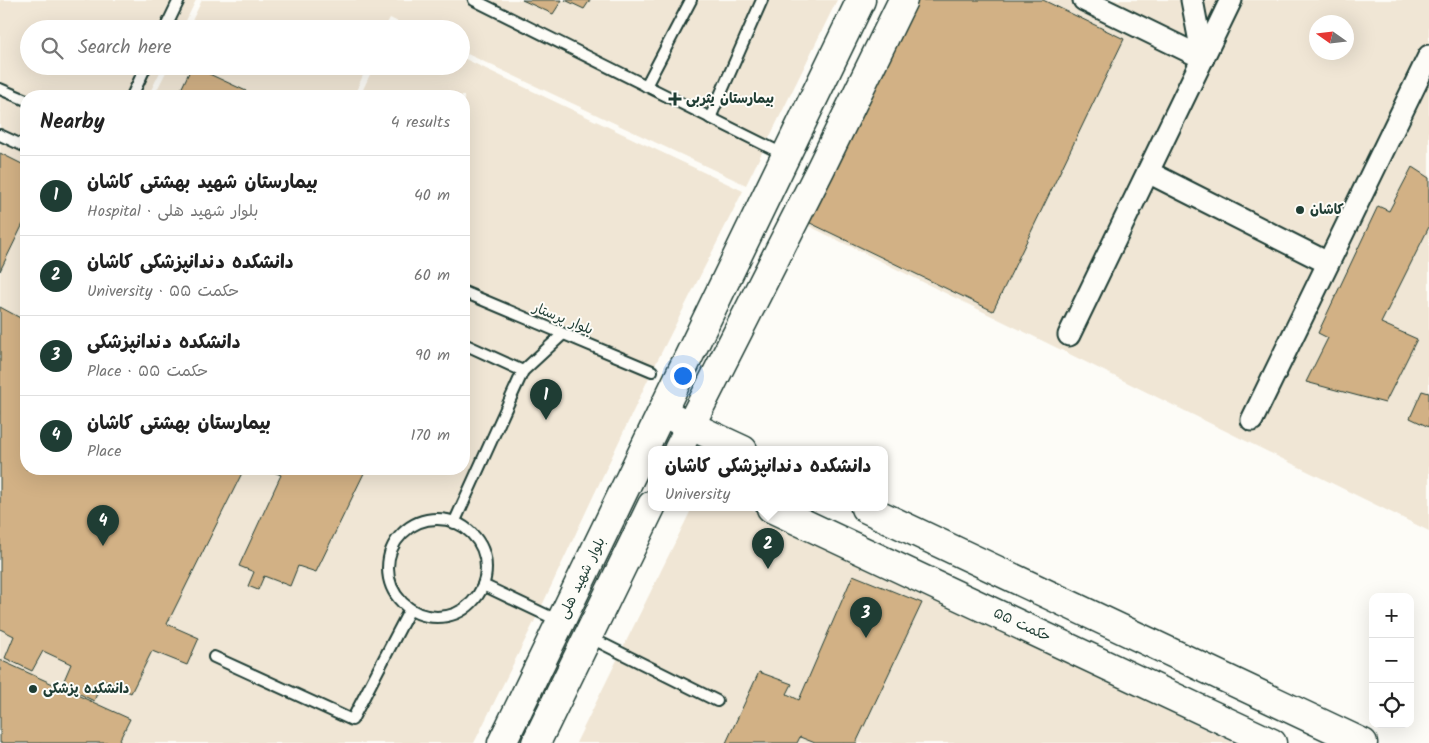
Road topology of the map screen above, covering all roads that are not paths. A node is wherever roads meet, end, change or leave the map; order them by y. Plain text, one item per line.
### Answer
1 (179, 0) edge
2 (474, 0) edge
3 (691, 0) edge
4 (762, 0) edge
5 (861, 0) edge
6 (903, 0) edge
7 (1084, 0) edge
8 (1192, 0) edge
9 (1231, 0) edge
10 (169, 20) edge
11 (1429, 56) edge
12 (1203, 58) junction
13 (142, 75) edge
14 (646, 86) junction
15 (0, 89) edge
16 (135, 90) edge
17 (20, 97) edge
18 (710, 118) junction
19 (0, 135) edge
20 (20, 144) edge
21 (786, 156) junction
22 (1148, 172) junction
23 (1328, 263) junction
24 (470, 295) edge
25 (563, 334) junction
26 (1069, 335) dead end
27 (470, 347) edge
28 (523, 371) junction
29 (652, 371) dead end
30 (662, 412) junction
31 (1252, 420) dead end
32 (690, 425) junction
33 (650, 446) edge
34 (680, 446) edge
35 (735, 446) edge
36 (648, 451) edge
37 (649, 511) edge
38 (777, 511) edge
39 (871, 511) edge
40 (454, 522) junction
41 (483, 585) junction
42 (410, 609) junction
43 (561, 622) junction
44 (588, 636) junction
45 (214, 657) dead end
46 (717, 701) dead end
47 (502, 743) edge
48 (536, 743) edge
49 (1272, 743) edge
50 (1363, 743) edge

1 - 10 lane
2 - 14 lane
3 - 14 lane
4 - 18 lane
5 - 21 street, بلوار شهید هلی
6 - 32 street
7 - 12 street
8 - 12 street
9 - 12 street
11 - 23 street
12 - 22 street
13 - 16 lane
14 - 18 lane
15 - 17 lane
18 - 21 lane
19 - 20 lane
21 - 30 street, بلوار شهید هلی
22 - 23 street
22 - 26 street
23 - 31 street
24 - 25 lane, بلوار پرستار
25 - 28 lane
25 - 29 lane, بلوار پرستار
27 - 28 lane
28 - 40 lane
30 - 32 street
30 - 33 street, بلوار شهید هلی
32 - 34 street
32 - 35 street
36 - 43 street, بلوار شهید هلی
37 - 44 street
38 - 49 street, حکمت ۵۵
39 - 50 street
40 - 41 lane
40 - 42 lane
41 - 42 lane
41 - 43 lane
42 - 45 lane
43 - 47 street, بلوار شهید هلی
44 - 46 lane
44 - 48 street

